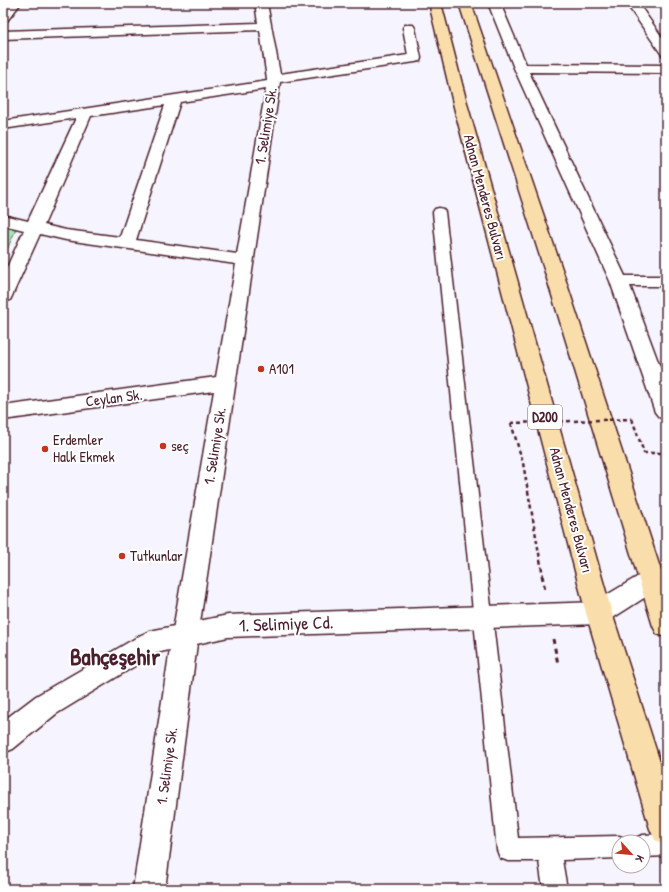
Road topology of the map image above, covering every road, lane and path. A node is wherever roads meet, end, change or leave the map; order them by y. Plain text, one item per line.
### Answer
1 (15, 3) edge
2 (261, 3) edge
3 (435, 3) edge
4 (465, 3) edge
5 (494, 3) edge
6 (632, 3) edge
7 (3, 18) edge
8 (265, 26) junction
9 (409, 28) dead end
10 (3, 35) edge
11 (666, 52) edge
12 (521, 68) junction
13 (666, 69) edge
14 (274, 82) junction
15 (174, 99) junction
16 (86, 112) junction
17 (3, 125) edge
18 (439, 212) dead end
19 (3, 220) edge
20 (34, 227) junction
21 (126, 244) junction
22 (245, 260) junction
23 (619, 281) junction
24 (666, 281) edge
25 (5, 288) edge
26 (225, 384) junction
27 (666, 412) edge
28 (3, 413) edge
29 (666, 453) edge
30 (658, 581) edge
31 (599, 613) junction
32 (549, 615) junction
33 (483, 617) junction
34 (666, 626) edge
35 (185, 636) junction
36 (558, 664) dead end
37 (3, 739) edge
38 (666, 829) edge
39 (666, 845) edge
40 (651, 846) edge
41 (611, 847) edge
42 (549, 849) junction
43 (149, 889) edge
44 (554, 889) edge

1 - 7 street
2 - 8 street, 1. Selimiye Sk.
3 - 31 highway, Adnan Menderes Bulvarı / D200
4 - 30 highway
5 - 12 street
6 - 11 street
8 - 10 street
8 - 14 street, 1. Selimiye Sk.
9 - 14 street
12 - 13 street
12 - 23 street
14 - 15 street
14 - 22 street, 1. Selimiye Sk.
15 - 16 street
15 - 21 street
16 - 17 street
16 - 20 street
18 - 33 lane
19 - 20 street
20 - 21 street
20 - 25 street
21 - 22 street
22 - 26 street, 1. Selimiye Sk.
23 - 24 street
23 - 27 street
26 - 28 street, Ceylan Sk.
26 - 35 street, 1. Selimiye Sk.
29 - 32 path, bridge
30 - 31 street
30 - 34 highway
31 - 32 street, 1. Selimiye Cd.
31 - 38 highway, Adnan Menderes Bulvarı / D200
32 - 33 street, 1. Selimiye Cd.
32 - 36 path
33 - 35 street, 1. Selimiye Cd.
33 - 42 lane
35 - 37 street, 1. Selimiye Cd.
35 - 43 street, 1. Selimiye Sk.
39 - 40 lane
41 - 42 lane
42 - 44 lane

